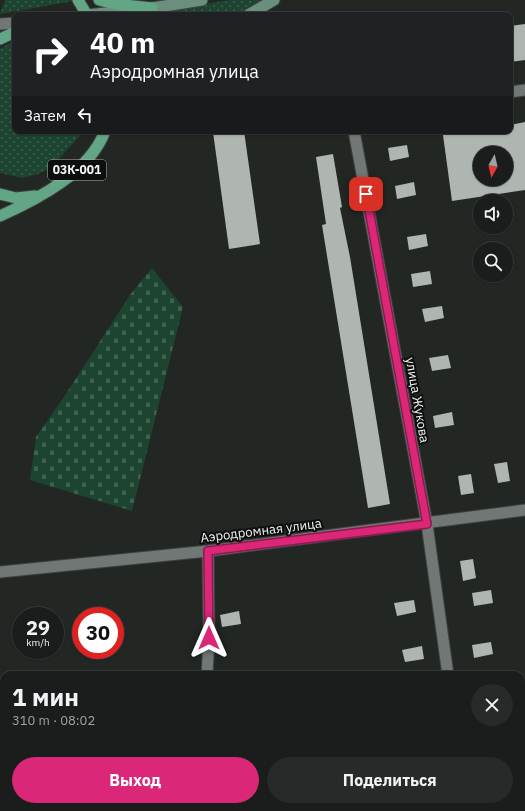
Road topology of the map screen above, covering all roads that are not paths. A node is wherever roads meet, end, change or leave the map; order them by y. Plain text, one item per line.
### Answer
1 (78, 0) edge
2 (99, 0) edge
3 (202, 0) edge
4 (274, 0) edge
5 (152, 8) junction
6 (84, 12) edge
7 (114, 12) edge
8 (253, 12) edge
9 (12, 23) edge
10 (0, 24) edge
11 (12, 34) edge
12 (0, 40) edge
13 (525, 90) edge
14 (513, 92) edge
15 (104, 134) edge
16 (355, 134) edge
17 (0, 194) edge
18 (42, 195) junction
19 (0, 216) edge
20 (525, 510) edge
21 (427, 524) junction
22 (208, 551) junction
23 (0, 572) edge
24 (207, 671) edge
25 (447, 671) edge

1 - 6 main road
2 - 5 main road
3 - 5 main road
4 - 8 main road
5 - 7 main road
9 - 10 street
11 - 12 main road
13 - 14 street
15 - 18 main road, 03К-001
16 - 21 street, улица Жукова
17 - 18 main road, 03К-001
18 - 19 main road, 03К-001
20 - 21 street, Аэродромная улица
21 - 22 street, Аэродромная улица
21 - 25 street, улица Жукова
22 - 23 street, Аэродромная улица
22 - 24 street

